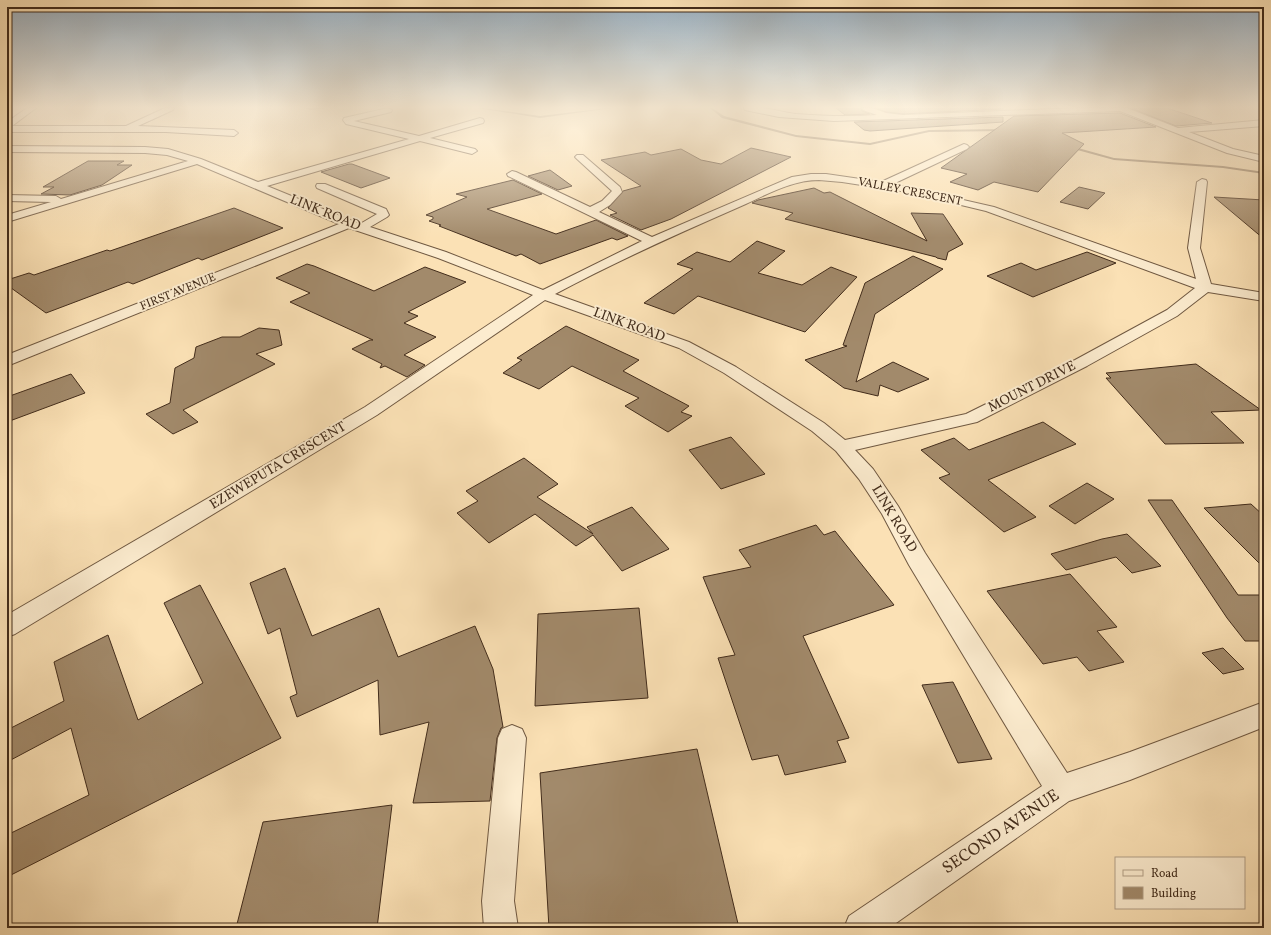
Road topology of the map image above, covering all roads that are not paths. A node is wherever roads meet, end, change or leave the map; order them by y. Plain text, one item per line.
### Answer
1 (164, 152) edge
2 (374, 152) edge
3 (954, 152) edge
4 (1233, 152) edge
5 (580, 157) dead end
6 (1264, 159) edge
7 (198, 161) junction
8 (512, 174) dead end
9 (1202, 182) dead end
10 (882, 185) junction
11 (258, 186) junction
12 (321, 186) dead end
13 (7, 198) edge
14 (72, 200) junction
15 (592, 211) junction
16 (7, 218) edge
17 (355, 226) junction
18 (651, 241) junction
19 (1205, 287) junction
20 (543, 295) junction
21 (1264, 297) edge
22 (7, 361) edge
23 (842, 447) junction
24 (7, 627) edge
25 (1264, 714) edge
26 (512, 738) dead end
27 (1061, 790) junction
28 (500, 928) edge
29 (860, 928) edge

1 - 7 street, LINK ROAD
2 - 11 street
3 - 10 street
4 - 6 street
5 - 15 street
7 - 11 street, LINK ROAD
7 - 14 street
8 - 15 street
9 - 19 street
10 - 18 street, VALLEY CRESCENT
10 - 19 street, VALLEY CRESCENT
11 - 17 street, LINK ROAD
12 - 17 street, FIRST AVENUE
13 - 14 street
14 - 16 street
15 - 18 street
17 - 20 street, LINK ROAD
17 - 22 street, FIRST AVENUE
18 - 20 street, VALLEY CRESCENT
19 - 21 street, VALLEY CRESCENT
19 - 23 street, MOUNT DRIVE
20 - 23 street, LINK ROAD
20 - 24 street, EZEWEPUTA CRESCENT
23 - 27 street, LINK ROAD
25 - 27 street, SECOND AVENUE
26 - 28 street
27 - 29 street, SECOND AVENUE

